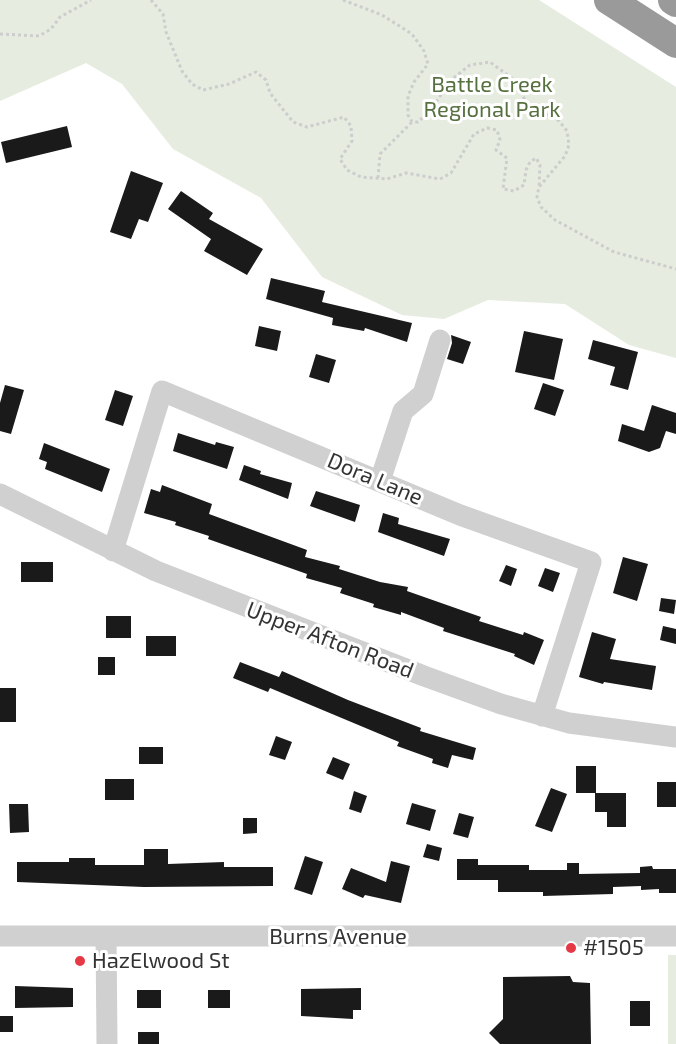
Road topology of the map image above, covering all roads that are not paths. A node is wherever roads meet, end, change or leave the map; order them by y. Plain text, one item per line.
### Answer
1 (609, 0) edge
2 (676, 43) edge
3 (440, 340) dead end
4 (380, 481) junction
5 (0, 494) edge
6 (113, 551) junction
7 (542, 716) junction
8 (676, 737) edge
9 (0, 936) edge
10 (106, 936) junction
11 (676, 936) edge
12 (107, 1044) edge

1 - 2 highway
3 - 4 street
4 - 6 street, Dora Lane
4 - 7 street, Dora Lane
5 - 6 street, Upper Afton Road
6 - 7 street, Upper Afton Road
7 - 8 street, Upper Afton Road
9 - 10 street, Burns Avenue
10 - 11 street, Burns Avenue
10 - 12 street

